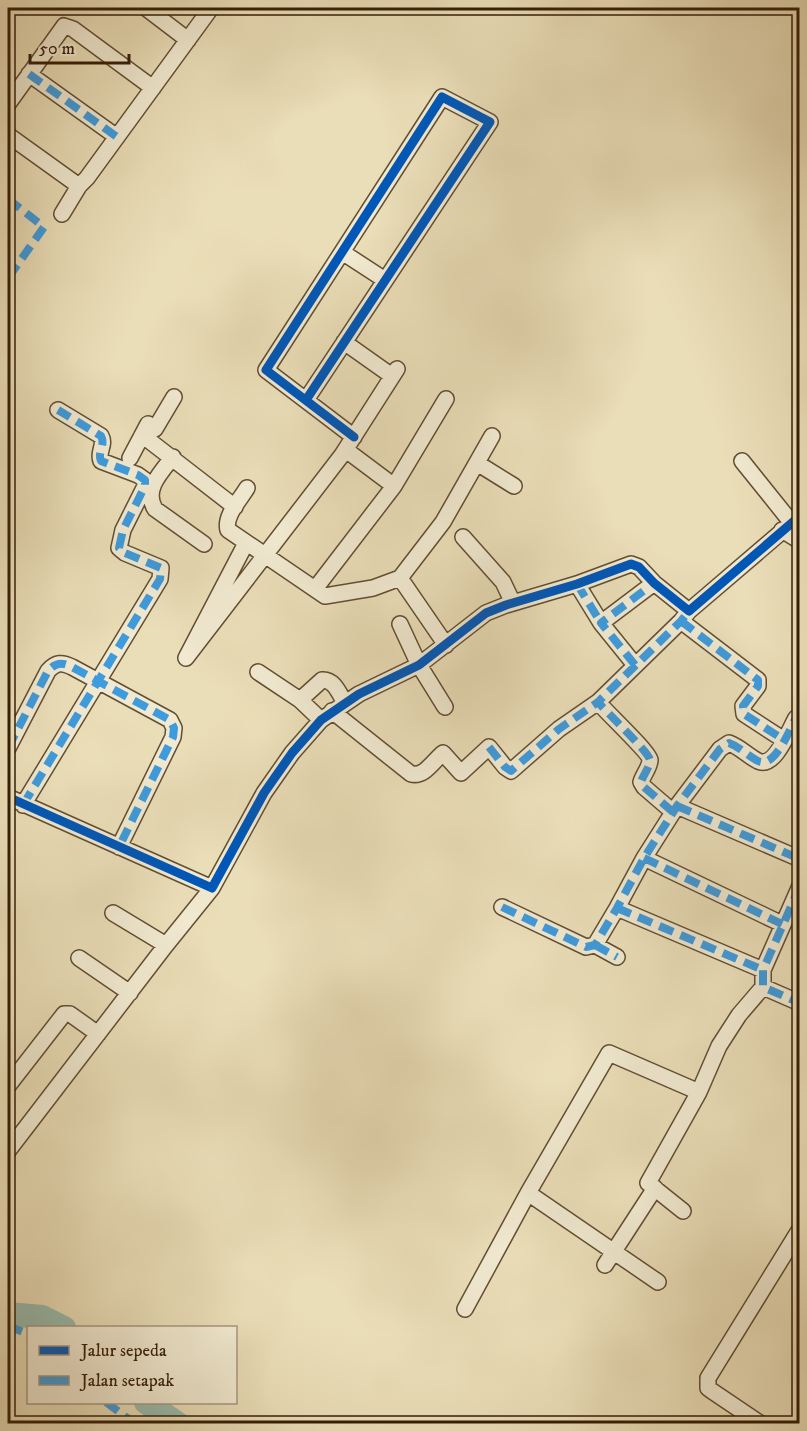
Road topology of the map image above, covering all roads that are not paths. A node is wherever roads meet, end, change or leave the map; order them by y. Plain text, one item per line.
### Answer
1 (146, 8) edge
2 (211, 8) edge
3 (188, 40) junction
4 (29, 74) junction
5 (153, 88) junction
6 (8, 104) edge
7 (8, 135) edge
8 (117, 137) junction
9 (80, 186) junction
10 (62, 214) dead end
11 (342, 252) junction
12 (385, 280) junction
13 (344, 342) junction
14 (174, 397) dead end
15 (446, 399) dead end
16 (306, 400) junction
17 (57, 410) dead end
18 (149, 435) junction
19 (354, 436) junction
20 (492, 436) dead end
21 (346, 450) junction
22 (173, 457) junction
23 (130, 458) dead end
24 (742, 460) dead end
25 (477, 463) junction
26 (393, 486) junction
27 (514, 486) dead end
28 (247, 488) dead end
29 (235, 507) junction
30 (791, 523) edge
31 (463, 537) dead end
32 (800, 541) edge
33 (246, 543) junction
34 (204, 544) dead end
35 (264, 555) junction
36 (400, 578) junction
37 (654, 583) junction
38 (577, 584) junction
39 (315, 590) junction
40 (513, 603) junction
41 (685, 616) junction
42 (601, 622) junction
43 (400, 624) dead end
44 (446, 645) junction
45 (635, 664) junction
46 (420, 665) junction
47 (258, 672) dead end
48 (98, 680) junction
49 (300, 700) junction
50 (598, 702) junction
51 (445, 707) dead end
52 (333, 711) junction
53 (800, 716) edge
54 (784, 740) junction
55 (8, 748) edge
56 (8, 797) edge
57 (24, 805) junction
58 (675, 809) junction
59 (119, 847) junction
60 (644, 858) junction
61 (800, 859) edge
62 (800, 886) edge
63 (212, 888) junction
64 (502, 907) dead end
65 (617, 908) junction
66 (113, 913) dead end
67 (782, 924) junction
68 (166, 945) junction
69 (595, 945) junction
70 (617, 957) dead end
71 (78, 958) dead end
72 (763, 970) junction
73 (763, 987) junction
74 (130, 993) junction
75 (800, 1003) edge
76 (98, 1034) junction
77 (8, 1086) edge
78 (699, 1092) junction
79 (8, 1151) edge
80 (655, 1188) junction
81 (528, 1193) junction
82 (683, 1211) dead end
83 (800, 1228) edge
84 (614, 1251) junction
85 (605, 1265) dead end
86 (658, 1282) dead end
87 (465, 1308) dead end
88 (761, 1424) edge

1 - 3 street
2 - 3 street
3 - 5 street
4 - 5 street
4 - 6 street
4 - 8 street
5 - 8 street
7 - 9 street
8 - 9 street
9 - 10 street
11 - 12 street
11 - 12 street
11 - 16 street
12 - 13 street
13 - 16 street
13 - 19 street
14 - 18 street
15 - 26 street
16 - 19 street
17 - 48 street
18 - 22 street
18 - 23 street
19 - 21 street
20 - 25 street
21 - 26 street
21 - 35 street
22 - 29 street
22 - 34 street
24 - 30 street
25 - 27 street
25 - 36 street
26 - 39 street
28 - 29 street
29 - 33 street
30 - 32 street
30 - 41 street
31 - 40 street
33 - 35 street
33 - 35 street
35 - 39 street
36 - 39 street
36 - 44 street
37 - 38 street
37 - 41 street
37 - 42 street
38 - 40 street
38 - 42 street
40 - 44 street
41 - 45 street
41 - 54 street
42 - 45 street
43 - 46 street
44 - 46 street
45 - 50 street
46 - 51 street
46 - 52 street
47 - 49 street
48 - 55 street
48 - 57 street
48 - 59 street
49 - 52 street
49 - 52 street
50 - 52 street
50 - 58 street
52 - 63 street
53 - 54 street
54 - 58 street
56 - 57 street
57 - 59 street
58 - 60 street
58 - 61 street
59 - 63 street
60 - 65 street
60 - 67 street
62 - 67 street
63 - 68 street
64 - 69 street
65 - 69 street
65 - 72 street
66 - 68 street
67 - 72 street
68 - 74 street
69 - 70 street
71 - 74 street
72 - 73 street
73 - 75 street
73 - 78 street
74 - 76 street
76 - 77 street
76 - 79 street
78 - 80 street
78 - 81 street
80 - 82 street
80 - 84 street
81 - 84 street
81 - 87 street
83 - 88 street
84 - 85 street
84 - 86 street

